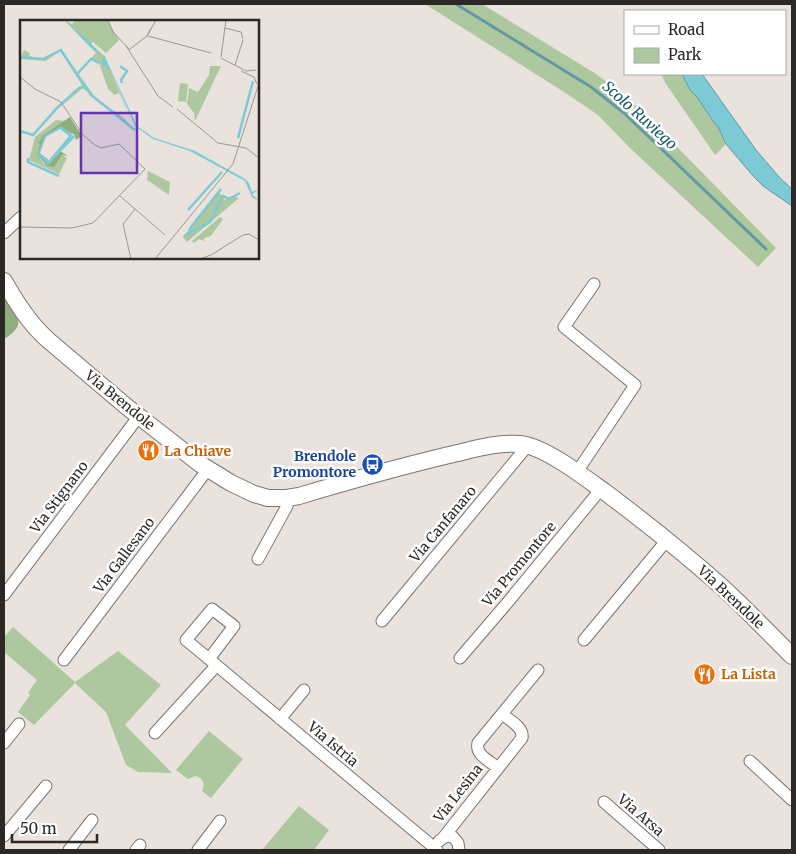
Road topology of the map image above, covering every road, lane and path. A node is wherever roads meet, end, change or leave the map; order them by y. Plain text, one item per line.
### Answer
1 (20, 218) edge
2 (4, 233) edge
3 (4, 280) edge
4 (594, 284) dead end
5 (139, 416) junction
6 (526, 444) junction
7 (208, 469) junction
8 (577, 472) junction
9 (601, 489) junction
10 (287, 498) junction
11 (667, 540) junction
12 (258, 559) dead end
13 (4, 595) edge
14 (382, 621) dead end
15 (584, 640) dead end
16 (792, 656) edge
17 (460, 658) dead end
18 (64, 660) dead end
19 (538, 670) dead end
20 (304, 690) dead end
21 (502, 714) junction
22 (280, 719) junction
23 (19, 724) dead end
24 (155, 733) dead end
25 (4, 743) edge
26 (750, 761) dead end
27 (498, 768) junction
28 (46, 786) dead end
29 (792, 800) edge
30 (604, 802) dead end
31 (92, 820) dead end
32 (220, 821) dead end
33 (4, 836) edge
34 (443, 838) junction
35 (461, 848) edge
36 (69, 850) edge
37 (198, 850) edge
38 (438, 850) edge
39 (659, 850) edge

1 - 2 street
3 - 5 street, Via Brendole
4 - 8 street
5 - 7 street, Via Brendole
5 - 13 street, Via Stignano
6 - 8 street, Via Brendole
6 - 10 street, Via Brendole
6 - 14 street, Via Canfanaro
7 - 10 street, Via Brendole
7 - 18 street, Via Gallesano
8 - 9 street, Via Brendole
9 - 11 street, Via Brendole
9 - 17 street, Via Promontore
10 - 12 street
11 - 15 street
11 - 16 street, Via Brendole
19 - 21 street, Via Lesina
20 - 22 street
21 - 27 street, Via Lesina
21 - 27 street, Via Lesina
22 - 24 street, Via Istria
22 - 38 street, Via Istria
23 - 25 street
26 - 29 street
27 - 34 street, Via Lesina
28 - 33 street
30 - 39 street, Via Arsa
31 - 36 street
32 - 37 street
34 - 35 street
34 - 38 street, Via Istria

